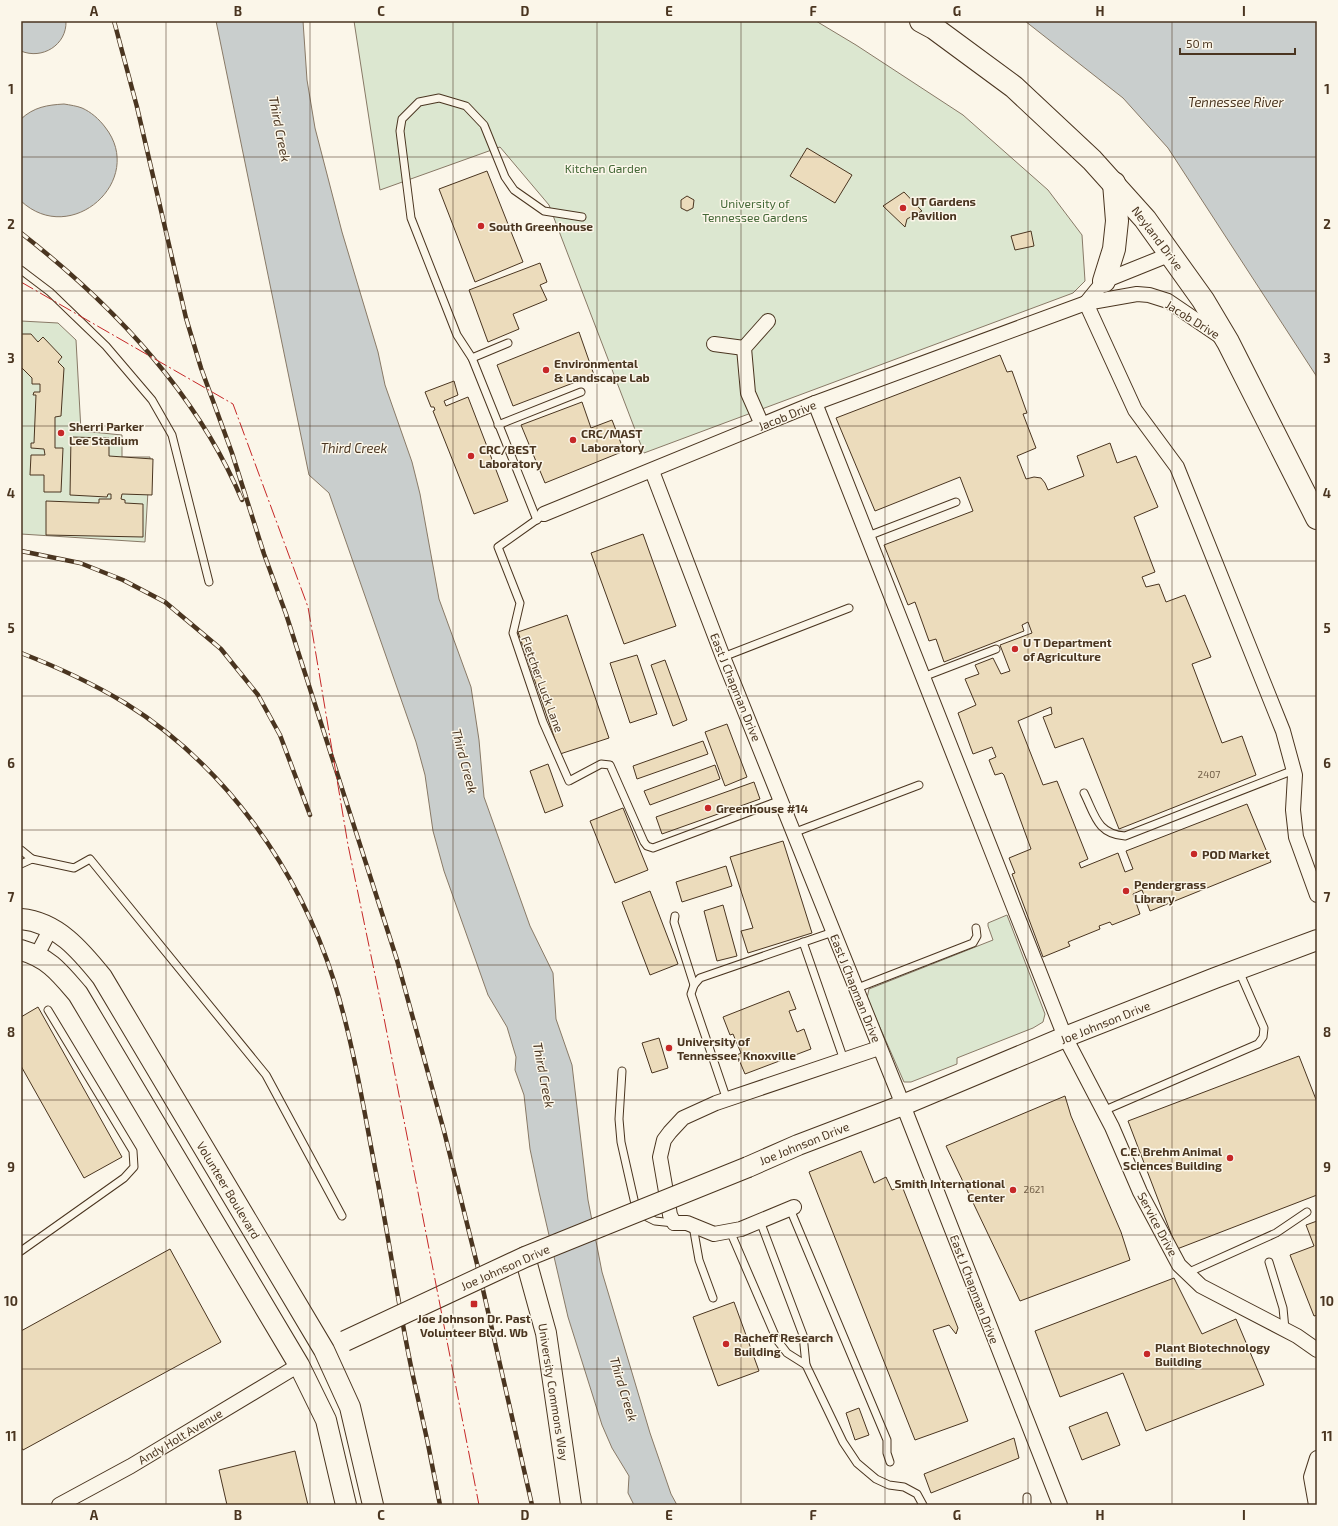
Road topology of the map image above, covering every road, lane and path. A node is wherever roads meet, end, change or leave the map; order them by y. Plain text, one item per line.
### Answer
1 (921, 21) edge
2 (1114, 183) junction
3 (582, 217) dead end
4 (1171, 254) junction
5 (21, 270) edge
6 (1104, 281) junction
7 (1086, 303) junction
8 (768, 321) dead end
9 (1228, 342) junction
10 (508, 343) dead end
11 (714, 344) dead end
12 (744, 348) junction
13 (472, 358) junction
14 (581, 392) dead end
15 (815, 403) junction
16 (758, 418) dead end
17 (498, 425) junction
18 (652, 471) junction
19 (956, 502) dead end
20 (540, 517) junction
21 (1317, 518) edge
22 (868, 536) junction
23 (498, 547) joint
24 (209, 582) dead end
25 (849, 608) dead end
26 (996, 649) dead end
27 (724, 656) junction
28 (923, 677) junction
29 (1294, 770) junction
30 (919, 785) dead end
31 (1084, 793) dead end
32 (781, 800) junction
33 (793, 833) junction
34 (21, 850) edge
35 (32, 859) junction
36 (21, 864) edge
37 (1317, 895) edge
38 (675, 916) dead end
39 (21, 919) edge
40 (51, 928) junction
41 (976, 928) dead end
42 (833, 932) junction
43 (1317, 940) edge
44 (803, 942) junction
45 (29, 952) edge
46 (1238, 969) junction
47 (694, 985) junction
48 (855, 989) junction
49 (48, 1010) dead end
50 (1066, 1038) junction
51 (880, 1048) junction
52 (844, 1060) junction
53 (622, 1071) dead end
54 (727, 1100) junction
55 (903, 1106) junction
56 (1103, 1111) junction
57 (792, 1208) joint
58 (1307, 1212) dead end
59 (342, 1216) dead end
60 (760, 1221) junction
61 (674, 1223) junction
62 (693, 1226) junction
63 (730, 1231) junction
64 (21, 1251) edge
65 (525, 1257) junction
66 (1269, 1262) dead end
67 (1187, 1273) junction
68 (713, 1298) dead end
69 (1285, 1330) junction
70 (324, 1350) junction
71 (1317, 1350) edge
72 (299, 1365) junction
73 (806, 1365) junction
74 (1317, 1458) edge
75 (890, 1462) dead end
76 (59, 1505) edge
77 (346, 1505) edge
78 (373, 1505) edge
79 (572, 1505) edge
80 (923, 1505) edge
81 (1060, 1505) edge
82 (1316, 1505) edge

1 - 2 main road, Neyland Drive
2 - 4 main road, Neyland Drive
2 - 6 main road
3 - 13 lane
4 - 6 street
4 - 9 main road, Neyland Drive
5 - 24 lane
6 - 7 street
7 - 9 street, Jacob Drive
7 - 15 street, Jacob Drive
7 - 29 street
8 - 12 street
9 - 21 main road, Neyland Drive
10 - 13 lane
11 - 12 street
12 - 16 street
13 - 17 lane
14 - 17 lane
15 - 18 street, Jacob Drive
15 - 22 street, Service Drive
17 - 20 lane
18 - 20 street, Jacob Drive
18 - 27 street, East J Chapman Drive
19 - 22 lane
20 - 23 lane, Jacob Drive
22 - 28 street, Service Drive
23 - 32 lane, Fletcher Luck Lane
25 - 27 lane
26 - 28 lane
27 - 32 street, East J Chapman Drive
28 - 50 street, Service Drive
29 - 31 lane
29 - 37 street
30 - 33 lane
32 - 33 street, East J Chapman Drive
33 - 42 street, East J Chapman Drive
34 - 35 lane
35 - 36 lane
35 - 59 lane
38 - 47 lane
39 - 40 street, Volunteer Boulevard
40 - 45 street
40 - 70 street, Volunteer Boulevard
41 - 48 lane
42 - 44 lane
42 - 48 street, East J Chapman Drive
43 - 46 street, Joe Johnson Drive
44 - 47 lane
44 - 52 lane
45 - 72 street
46 - 50 street, Joe Johnson Drive
46 - 56 lane
47 - 54 lane
48 - 51 street, East J Chapman Drive
49 - 64 lane
50 - 55 street, Joe Johnson Drive
50 - 56 street, Service Drive
51 - 52 street
51 - 55 street, East J Chapman Drive
52 - 54 street
53 - 61 lane
54 - 61 street
55 - 65 street, Joe Johnson Drive, bridge
55 - 81 street, East J Chapman Drive
56 - 67 street, Service Drive
57 - 60 street
57 - 75 lane
58 - 67 lane
60 - 63 street
60 - 73 lane
61 - 62 street
62 - 63 street
62 - 68 lane
63 - 73 lane
65 - 70 street, Joe Johnson Drive, bridge
65 - 79 street, University Commons Way
66 - 69 lane
67 - 69 street, Service Drive
69 - 71 street, Service Drive
70 - 72 street, Joe Johnson Drive
70 - 78 street, Volunteer Boulevard
72 - 76 street, Andy Holt Avenue
72 - 77 street
73 - 80 lane
74 - 82 street

